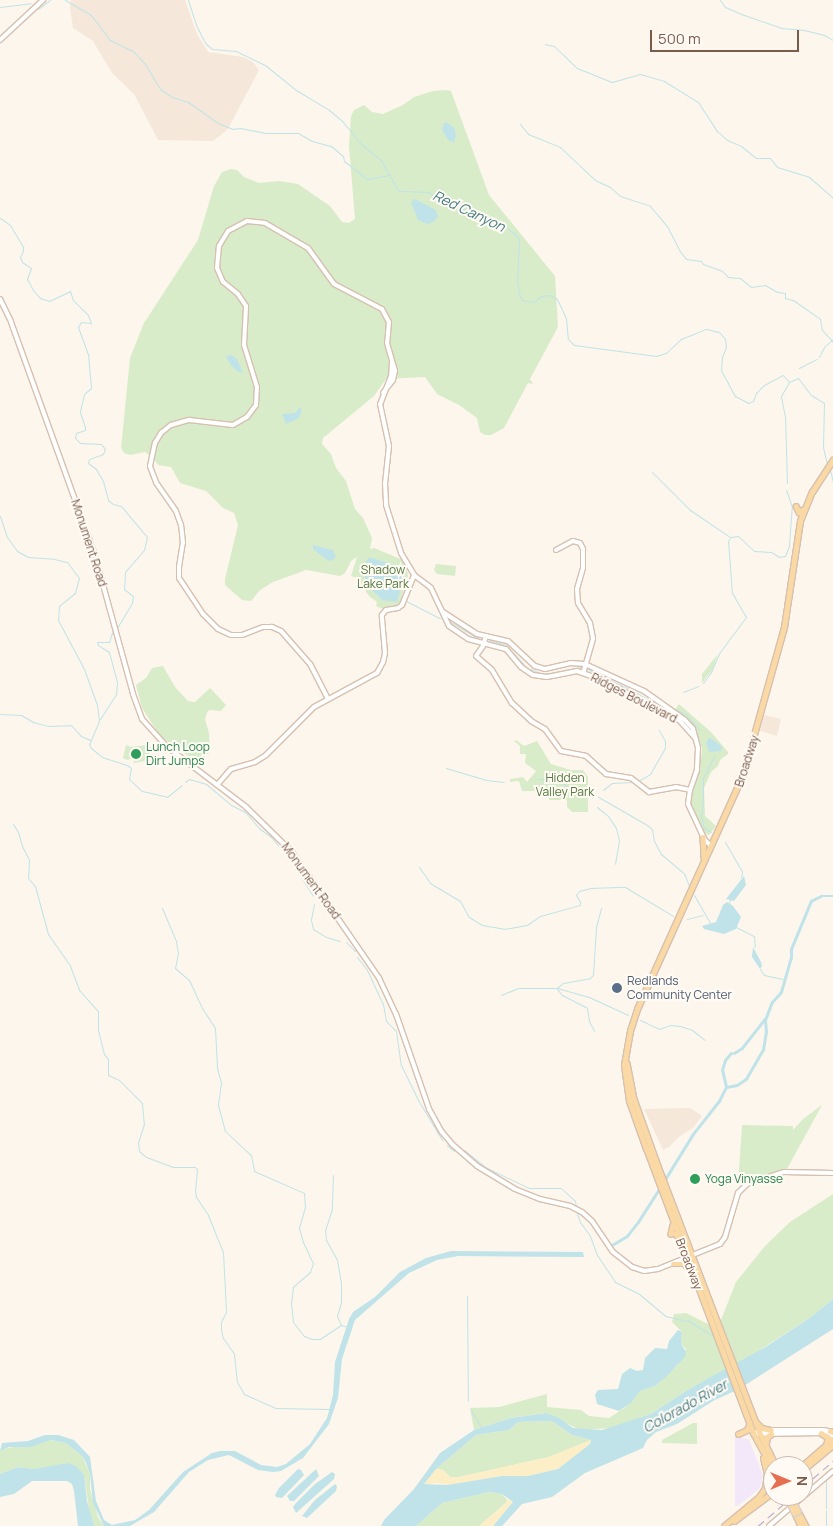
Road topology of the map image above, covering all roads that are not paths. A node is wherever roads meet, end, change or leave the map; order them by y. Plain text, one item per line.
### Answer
1 (44, 0) edge
2 (0, 40) edge
3 (0, 299) edge
4 (833, 460) edge
5 (796, 506) dead end
6 (804, 508) junction
7 (556, 550) dead end
8 (414, 575) junction
9 (423, 580) junction
10 (408, 586) junction
11 (441, 610) junction
12 (486, 636) junction
13 (485, 644) junction
14 (584, 664) junction
15 (583, 671) junction
16 (328, 699) junction
17 (696, 739) junction
18 (217, 785) junction
19 (690, 790) junction
20 (717, 834) junction
21 (703, 837) junction
22 (711, 846) junction
23 (702, 865) junction
24 (626, 1052) junction
25 (633, 1097) junction
26 (634, 1118) junction
27 (833, 1173) edge
28 (669, 1211) junction
29 (684, 1234) junction
30 (693, 1256) junction
31 (687, 1258) junction
32 (673, 1264) junction
33 (695, 1280) junction
34 (751, 1411) junction
35 (745, 1412) junction
36 (771, 1432) junction
37 (753, 1433) junction
38 (760, 1433) junction
39 (821, 1433) junction
40 (738, 1434) dead end
41 (832, 1434) edge
42 (757, 1442) junction
43 (826, 1445) junction
44 (833, 1445) edge
45 (770, 1454) joint
46 (765, 1456) edge
47 (813, 1456) edge
48 (813, 1462) edge
49 (833, 1471) edge
50 (763, 1500) edge
51 (763, 1501) edge
52 (792, 1506) edge
53 (794, 1506) edge
54 (796, 1512) junction
55 (725, 1526) edge
56 (732, 1526) edge
57 (769, 1526) edge
58 (801, 1526) edge
59 (806, 1526) edge

1 - 2 street
3 - 18 street, Monument Road
4 - 6 main road, Broadway
5 - 6 main road
6 - 20 main road, Broadway
7 - 14 street
8 - 9 street, Ridges Boulevard
8 - 10 street
8 - 16 street
9 - 10 street
9 - 11 street, Ridges Boulevard
10 - 16 street
11 - 12 street, Ridges Boulevard
11 - 13 street, Ridges Boulevard
12 - 13 street
12 - 14 street, Ridges Boulevard
13 - 15 street, Ridges Boulevard
13 - 19 street
14 - 15 street
14 - 17 street, Ridges Boulevard
15 - 17 street, Ridges Boulevard
16 - 18 street
17 - 19 street
18 - 32 street, Monument Road
19 - 21 street
20 - 21 main road
20 - 22 main road, Broadway
21 - 22 street
21 - 23 main road
22 - 23 main road, Broadway
23 - 24 main road, Broadway
24 - 25 main road, Broadway
24 - 26 main road, Broadway
25 - 26 main road
25 - 29 main road, Broadway
26 - 28 main road, Broadway
27 - 30 street, Monument Road
28 - 29 main road
28 - 31 main road, Broadway
29 - 30 main road, Broadway
30 - 31 street, Monument Road
30 - 34 main road, Broadway
31 - 32 street, Monument Road
31 - 33 main road, Broadway
32 - 33 main road
33 - 35 main road, Broadway
34 - 36 main road
34 - 38 main road, Broadway
35 - 37 main road, Broadway
35 - 40 main road
36 - 38 street
36 - 39 street
36 - 41 street
36 - 45 main road
37 - 38 street
37 - 42 main road, Broadway
38 - 45 main road, Broadway
39 - 41 street
39 - 43 main road
41 - 43 main road
42 - 46 main road, Broadway
42 - 55 main road
43 - 47 main road
44 - 48 main road
49 - 57 street
50 - 55 main road
51 - 56 main road
52 - 54 main road, bridge
53 - 54 main road, bridge
54 - 58 main road
54 - 59 main road

